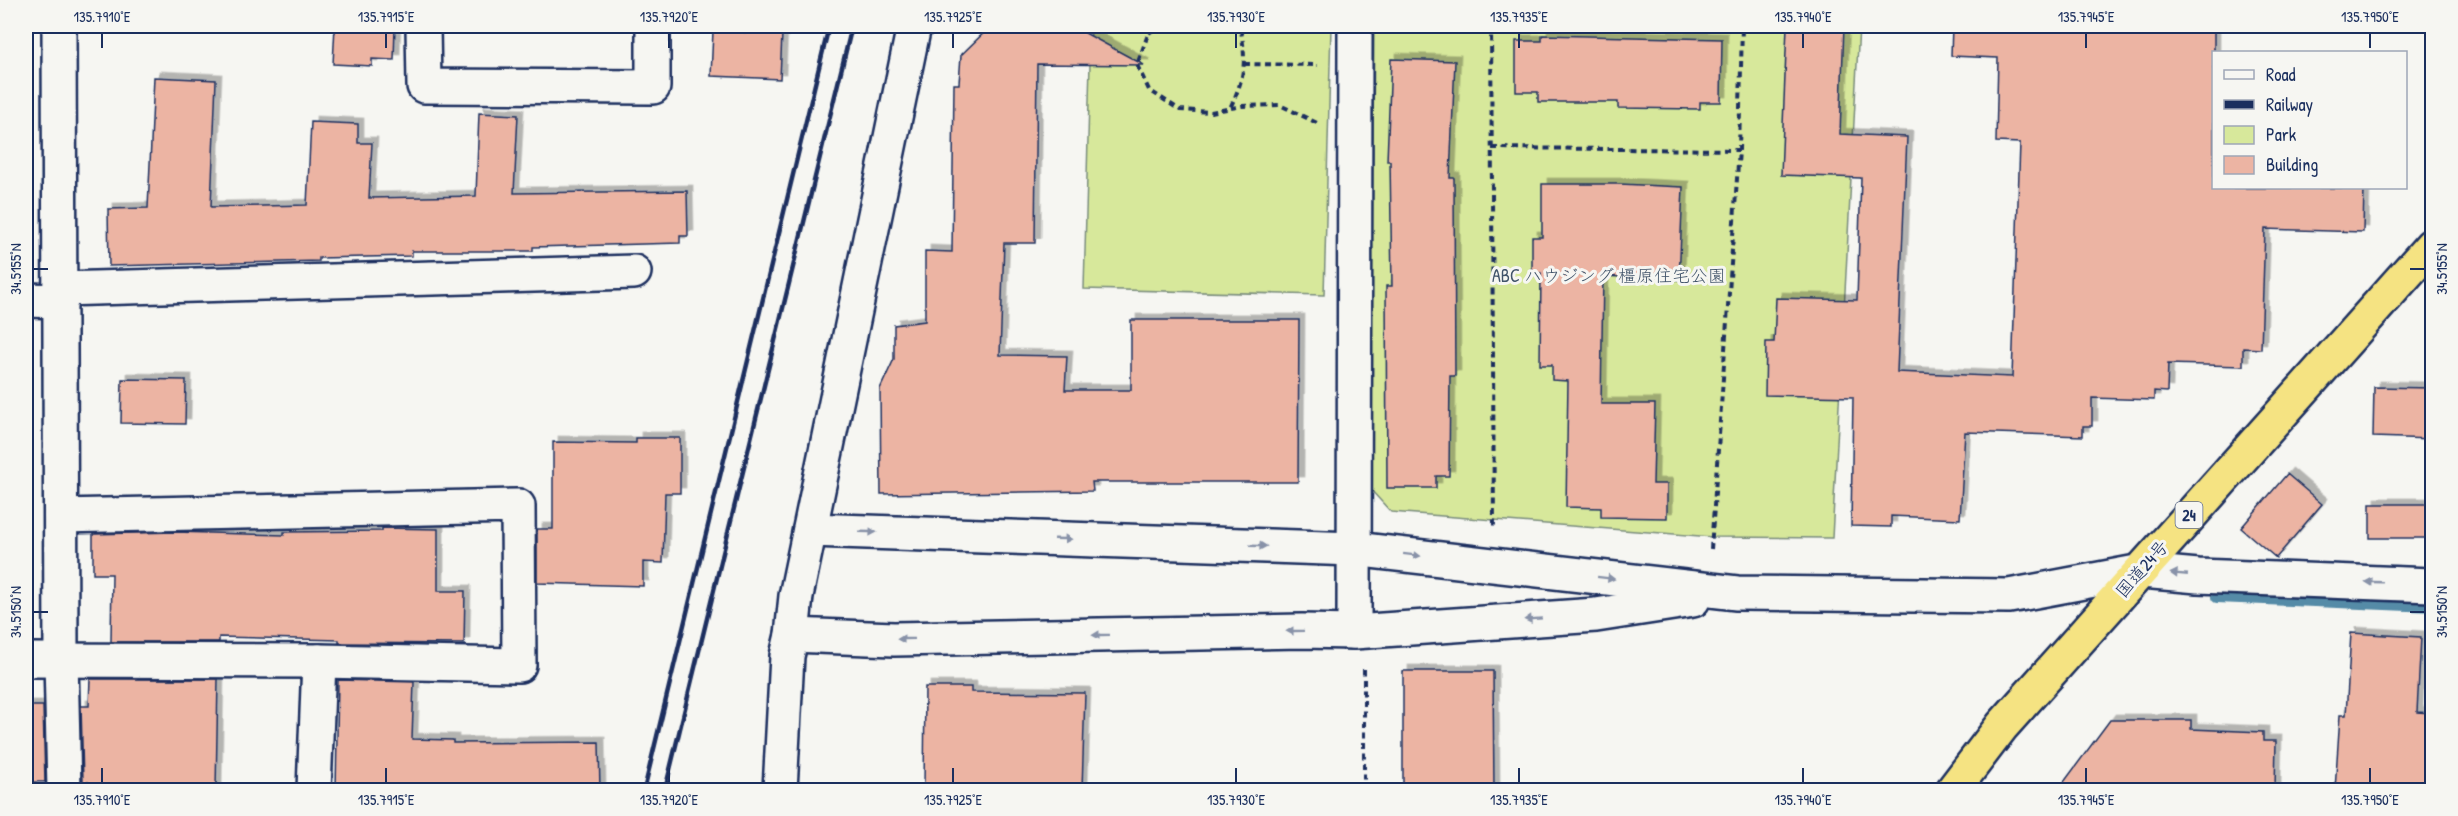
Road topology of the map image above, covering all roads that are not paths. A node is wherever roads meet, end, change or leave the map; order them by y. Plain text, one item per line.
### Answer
1 (59, 26) edge
2 (423, 26) edge
3 (653, 26) edge
4 (914, 26) edge
5 (1355, 26) edge
6 (2433, 245) edge
7 (634, 272) dead end
8 (61, 295) junction
9 (26, 300) edge
10 (61, 516) junction
11 (810, 530) junction
12 (1354, 549) junction
13 (2142, 571) junction
14 (2433, 585) edge
15 (1737, 593) junction
16 (1354, 632) junction
17 (792, 635) junction
18 (26, 660) edge
19 (61, 660) junction
20 (319, 661) junction
21 (64, 790) edge
22 (314, 790) edge
23 (780, 790) edge
24 (1953, 790) edge

1 - 8 street
2 - 3 street
4 - 11 street
5 - 12 street
6 - 13 highway, 国道24号 / 24
7 - 8 street
8 - 9 street
8 - 10 street
10 - 19 street
10 - 20 street
11 -> 12 street
11 - 17 street
12 -> 15 street
12 - 16 street
14 -> 13 street
13 - 15 street
13 - 24 highway, 国道24号 / 24
15 -> 16 street
16 -> 17 street
17 - 23 street
18 - 19 street
19 - 20 street
19 - 21 street
20 - 22 street

